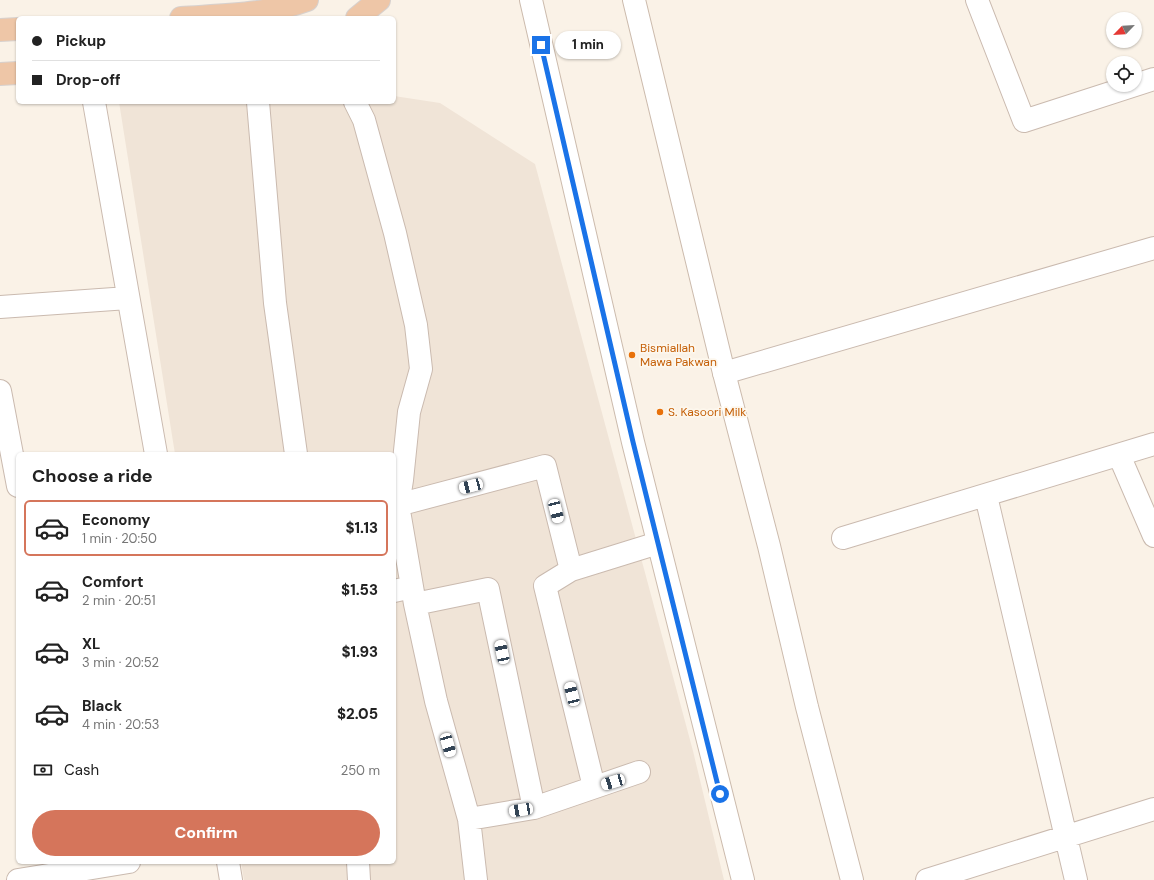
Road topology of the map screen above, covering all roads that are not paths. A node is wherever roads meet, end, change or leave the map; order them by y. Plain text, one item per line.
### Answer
1 (307, 0) edge
2 (379, 0) edge
3 (531, 0) edge
4 (634, 0) edge
5 (977, 0) edge
6 (210, 16) edge
7 (359, 16) edge
8 (16, 29) edge
9 (0, 30) edge
10 (16, 73) edge
11 (0, 74) edge
12 (1154, 79) edge
13 (94, 104) edge
14 (258, 104) edge
15 (356, 104) edge
16 (1154, 248) edge
17 (128, 298) junction
18 (0, 307) edge
19 (724, 373) junction
20 (0, 391) edge
21 (1154, 444) edge
22 (156, 452) edge
23 (296, 452) edge
24 (1119, 455) junction
25 (16, 475) edge
26 (986, 496) junction
27 (396, 505) edge
28 (1154, 536) edge
29 (843, 538) dead end
30 (658, 543) junction
31 (571, 570) junction
32 (407, 594) edge
33 (639, 772) dead end
34 (594, 787) junction
35 (534, 808) junction
36 (1154, 809) edge
37 (470, 819) junction
38 (1066, 837) junction
39 (119, 864) edge
40 (228, 864) edge
41 (358, 864) edge
42 (90, 870) edge
43 (18, 880) edge
44 (231, 880) edge
45 (359, 880) edge
46 (476, 880) edge
47 (743, 880) edge
48 (852, 880) edge
49 (927, 880) edge
50 (1076, 880) edge

1 - 6 highway
2 - 7 highway
3 - 30 street
4 - 19 street
5 - 12 street
8 - 9 highway
10 - 11 highway
13 - 17 street
14 - 23 street
15 - 27 street
16 - 19 street
17 - 18 street
17 - 22 street
19 - 48 street
20 - 25 street
21 - 24 street
24 - 26 street
24 - 28 street
26 - 29 street
26 - 38 street
27 - 31 street
27 - 32 street
30 - 31 street
30 - 47 street
31 - 34 street
32 - 35 street
32 - 37 street
33 - 34 street
34 - 35 street
35 - 37 street
36 - 38 street
37 - 46 street
38 - 49 street
38 - 50 street
39 - 42 street
40 - 44 street
41 - 45 street
42 - 43 street

